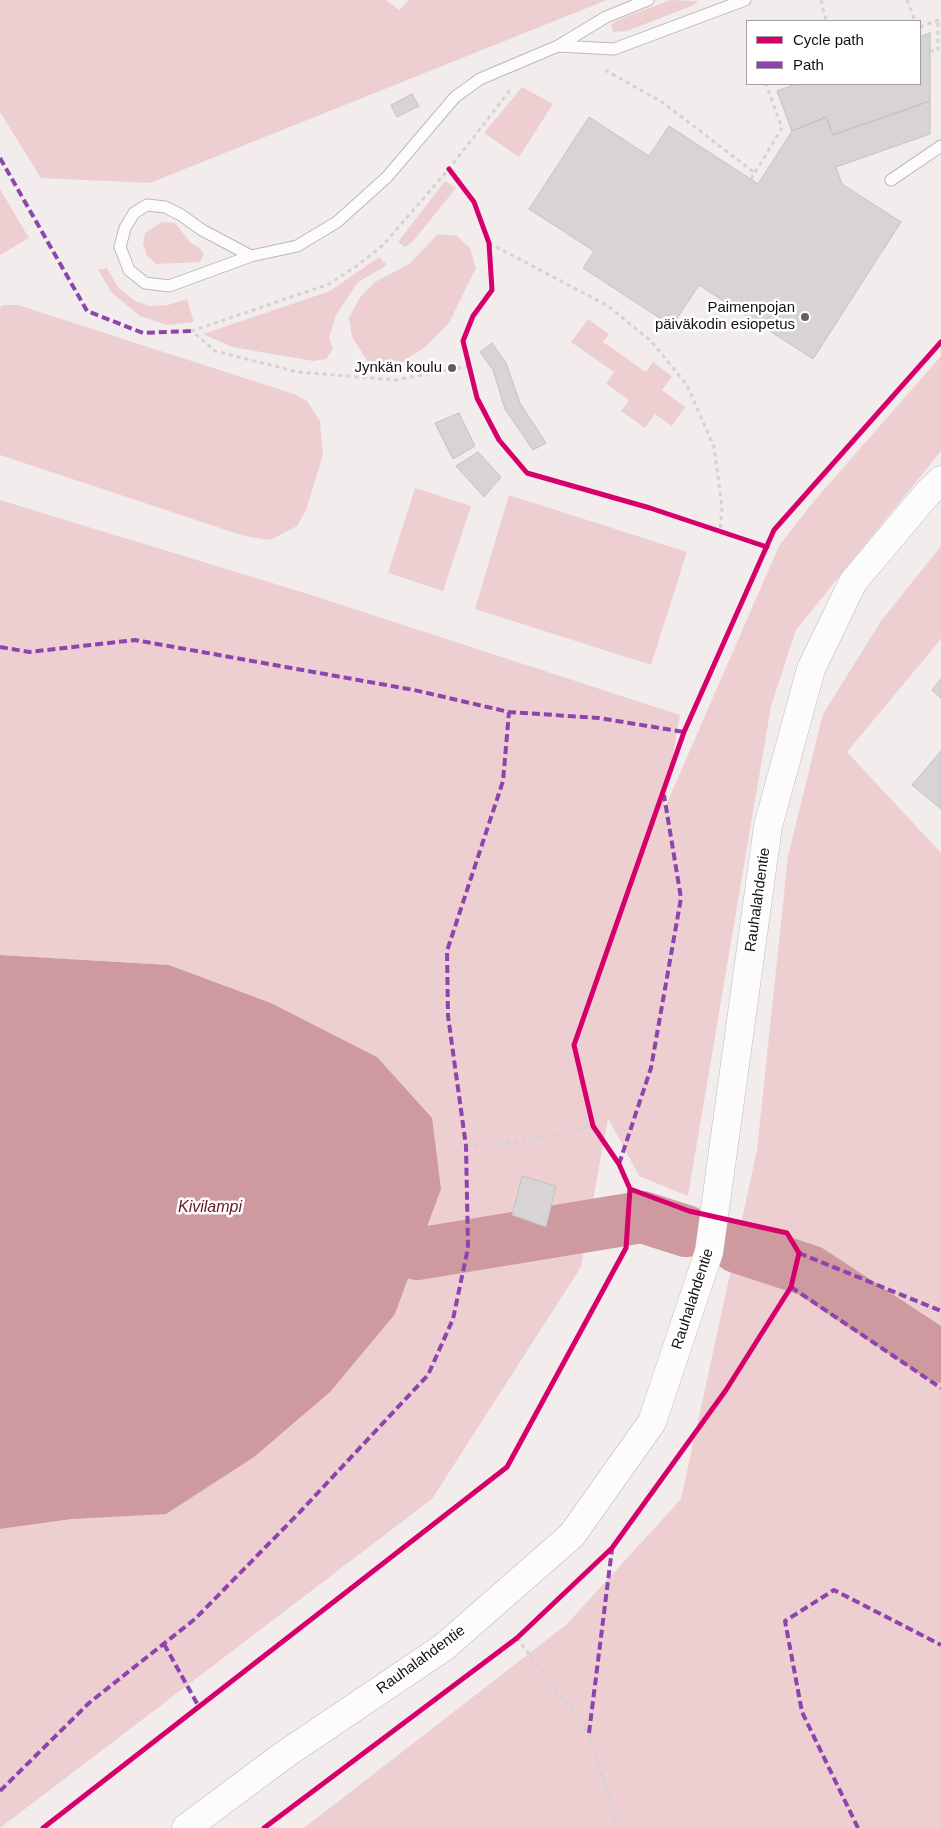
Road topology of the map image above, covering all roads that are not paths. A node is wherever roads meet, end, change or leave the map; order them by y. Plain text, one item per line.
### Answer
1 (648, 0) edge
2 (745, 0) edge
3 (558, 46) junction
4 (941, 146) edge
5 (891, 180) dead end
6 (250, 256) junction
7 (941, 480) edge
8 (186, 1828) edge

1 - 3 lane
2 - 3 lane
3 - 6 lane
4 - 5 lane
6 - 6 lane
7 - 8 main road, Rauhalahdentie

